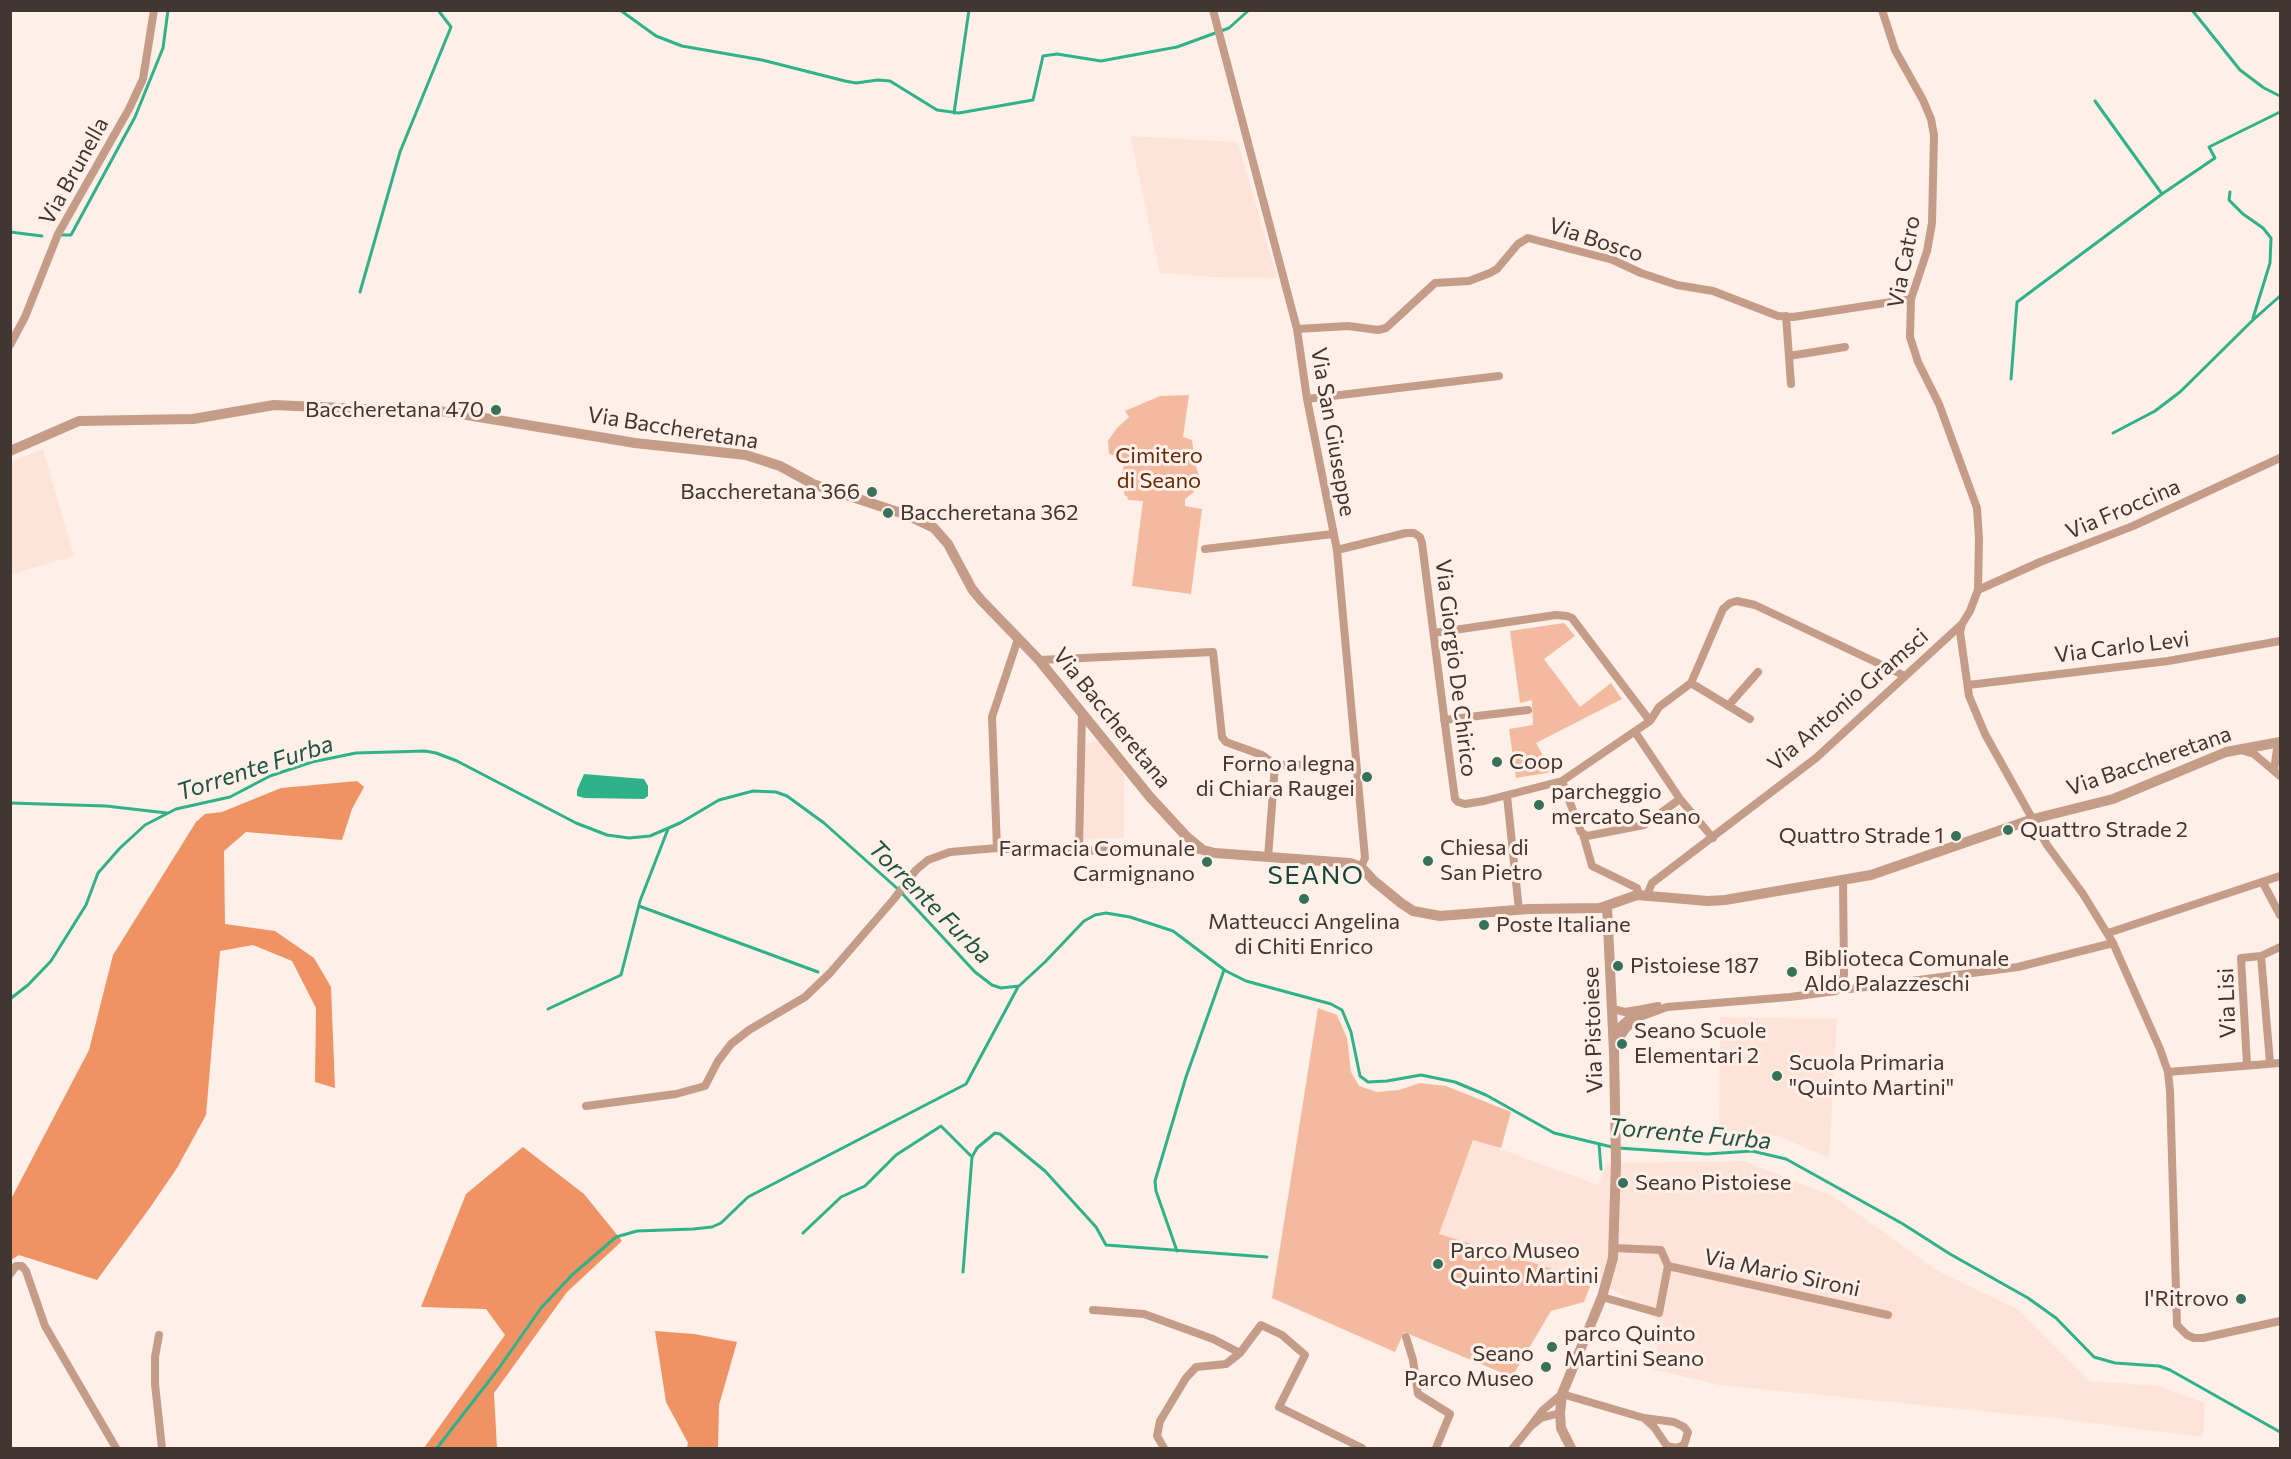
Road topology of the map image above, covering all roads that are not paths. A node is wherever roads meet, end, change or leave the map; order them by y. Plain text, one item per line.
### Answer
1 (154, 10) edge
2 (1213, 10) edge
3 (1882, 10) edge
4 (1911, 299) junction
5 (1786, 316) junction
6 (1297, 329) junction
7 (10, 345) edge
8 (1845, 347) dead end
9 (1789, 356) junction
10 (1499, 376) dead end
11 (1791, 384) dead end
12 (1307, 399) junction
13 (10, 451) edge
14 (2278, 459) edge
15 (1333, 534) junction
16 (1205, 549) dead end
17 (1337, 550) junction
18 (1978, 590) junction
19 (1962, 624) junction
20 (1434, 633) junction
21 (1018, 639) junction
22 (2280, 641) edge
23 (1040, 660) junction
24 (1758, 672) dead end
25 (1905, 676) junction
26 (1691, 683) junction
27 (1968, 685) junction
28 (1728, 706) junction
29 (1528, 710) dead end
30 (1082, 713) junction
31 (1750, 719) dead end
32 (1444, 720) junction
33 (1650, 721) junction
34 (1635, 732) junction
35 (2279, 742) edge
36 (2241, 750) junction
37 (1356, 764) junction
38 (1275, 765) junction
39 (2277, 773) edge
40 (1562, 781) junction
41 (1507, 796) junction
42 (1680, 799) junction
43 (2033, 819) junction
44 (1585, 835) junction
45 (1713, 838) junction
46 (997, 848) junction
47 (1203, 850) junction
48 (1079, 851) junction
49 (1268, 858) junction
50 (1362, 864) junction
51 (2280, 876) edge
52 (1843, 880) junction
53 (2262, 883) junction
54 (1643, 895) junction
55 (1607, 906) junction
56 (1519, 910) junction
57 (2280, 915) edge
58 (2108, 933) junction
59 (2113, 943) junction
60 (2280, 947) edge
61 (2261, 956) junction
62 (1841, 985) junction
63 (1667, 1007) junction
64 (1613, 1009) junction
65 (1638, 1010) junction
66 (1614, 1032) junction
67 (1614, 1046) junction
68 (2271, 1063) junction
69 (2280, 1063) edge
70 (2247, 1065) junction
71 (2168, 1072) junction
72 (586, 1106) dead end
73 (1614, 1248) junction
74 (1668, 1266) junction
75 (10, 1274) edge
76 (1602, 1297) junction
77 (1093, 1310) dead end
78 (1888, 1315) dead end
79 (2280, 1321) edge
80 (159, 1335) dead end
81 (1406, 1337) dead end
82 (1240, 1353) junction
83 (1562, 1394) junction
84 (1560, 1413) junction
85 (1644, 1418) junction
86 (1530, 1427) junction
87 (116, 1449) edge
88 (162, 1449) edge
89 (1164, 1449) edge
90 (1362, 1449) edge
91 (1436, 1449) edge
92 (1513, 1449) edge
93 (1571, 1449) edge

1 - 7 street, Via Brunella
2 - 6 street, Via San Giuseppe
3 - 4 street, Via Catro
4 - 5 street, Via Bosco
4 - 18 street, Via Catro
5 - 6 street, Via Bosco
5 - 9 street
6 - 12 street, Via San Giuseppe
8 - 9 street
9 - 11 street
10 - 12 street
12 - 15 street, Via San Giuseppe
13 - 21 street, Via Baccheretana
14 - 18 street, Via Froccina
15 - 16 street
15 - 17 street, Via San Giuseppe
17 - 20 street, Via Giorgio De Chirico
17 - 37 street, Via San Giuseppe
18 - 19 street, Via Antonio Gramsci
19 - 25 street, Via Antonio Gramsci
19 - 27 street
20 - 32 street, Via Giorgio De Chirico
20 - 33 street
21 - 23 street, Via Baccheretana
21 - 46 street
22 - 27 street, Via Carlo Levi
23 - 30 street, Via Baccheretana
23 - 38 street
24 - 28 street
25 - 26 street
25 - 45 street, Via Antonio Gramsci
26 - 28 street
26 - 33 street, Via Giorgio De Chirico
27 - 43 street
28 - 31 street
29 - 32 street
30 - 47 street, Via Baccheretana
30 - 48 street
32 - 41 street, Via Giorgio De Chirico
33 - 34 street, Via Giorgio De Chirico
34 - 40 street, Via Giorgio De Chirico
34 - 42 street
35 - 36 street, Via Baccheretana
35 - 39 street
36 - 39 street
36 - 43 street, Via Baccheretana
37 - 38 street
37 - 50 street, Via San Giuseppe
38 - 49 street
40 - 41 street, Via Giorgio De Chirico
40 - 44 street
41 - 56 street
42 - 44 street
42 - 45 street
43 - 52 street, Via Baccheretana
43 - 58 street
44 - 54 street
45 - 54 street, Via Antonio Gramsci
46 - 48 street
46 - 72 street
47 - 48 street
47 - 49 street
49 - 50 street
50 - 56 street, Via Baccheretana
51 - 53 street
52 - 54 street, Via Baccheretana
52 - 62 street
53 - 57 street
53 - 58 street
54 - 55 street, Via Baccheretana
55 - 56 street, Via Baccheretana
55 - 64 street, Via Pistoiese
58 - 59 street
59 - 62 street
59 - 71 street
60 - 61 street, Via Lisi
61 - 68 street, Via Lisi
61 - 70 street, Via Lisi
62 - 63 street
63 - 65 street
63 - 67 street
64 - 65 street
64 - 66 street, Via Pistoiese
65 - 66 street
66 - 67 street, Via Pistoiese
67 - 73 street, Via Pistoiese
68 - 69 street
68 - 70 street
70 - 71 street
71 - 79 street
73 - 74 street, Via Mario Sironi
73 - 76 street, Via Pistoiese
74 - 76 street, Via Mario Sironi
74 - 78 street, Via Mario Sironi
75 - 87 street
76 - 83 street, Via Pistoiese
77 - 82 street
80 - 88 street
81 - 91 street
82 - 89 street
82 - 90 street
83 - 84 street, Via Pistoiese
83 - 85 street
83 - 86 street
84 - 86 street
84 - 93 street, Via Pistoiese
85 - 85 street
86 - 92 street

